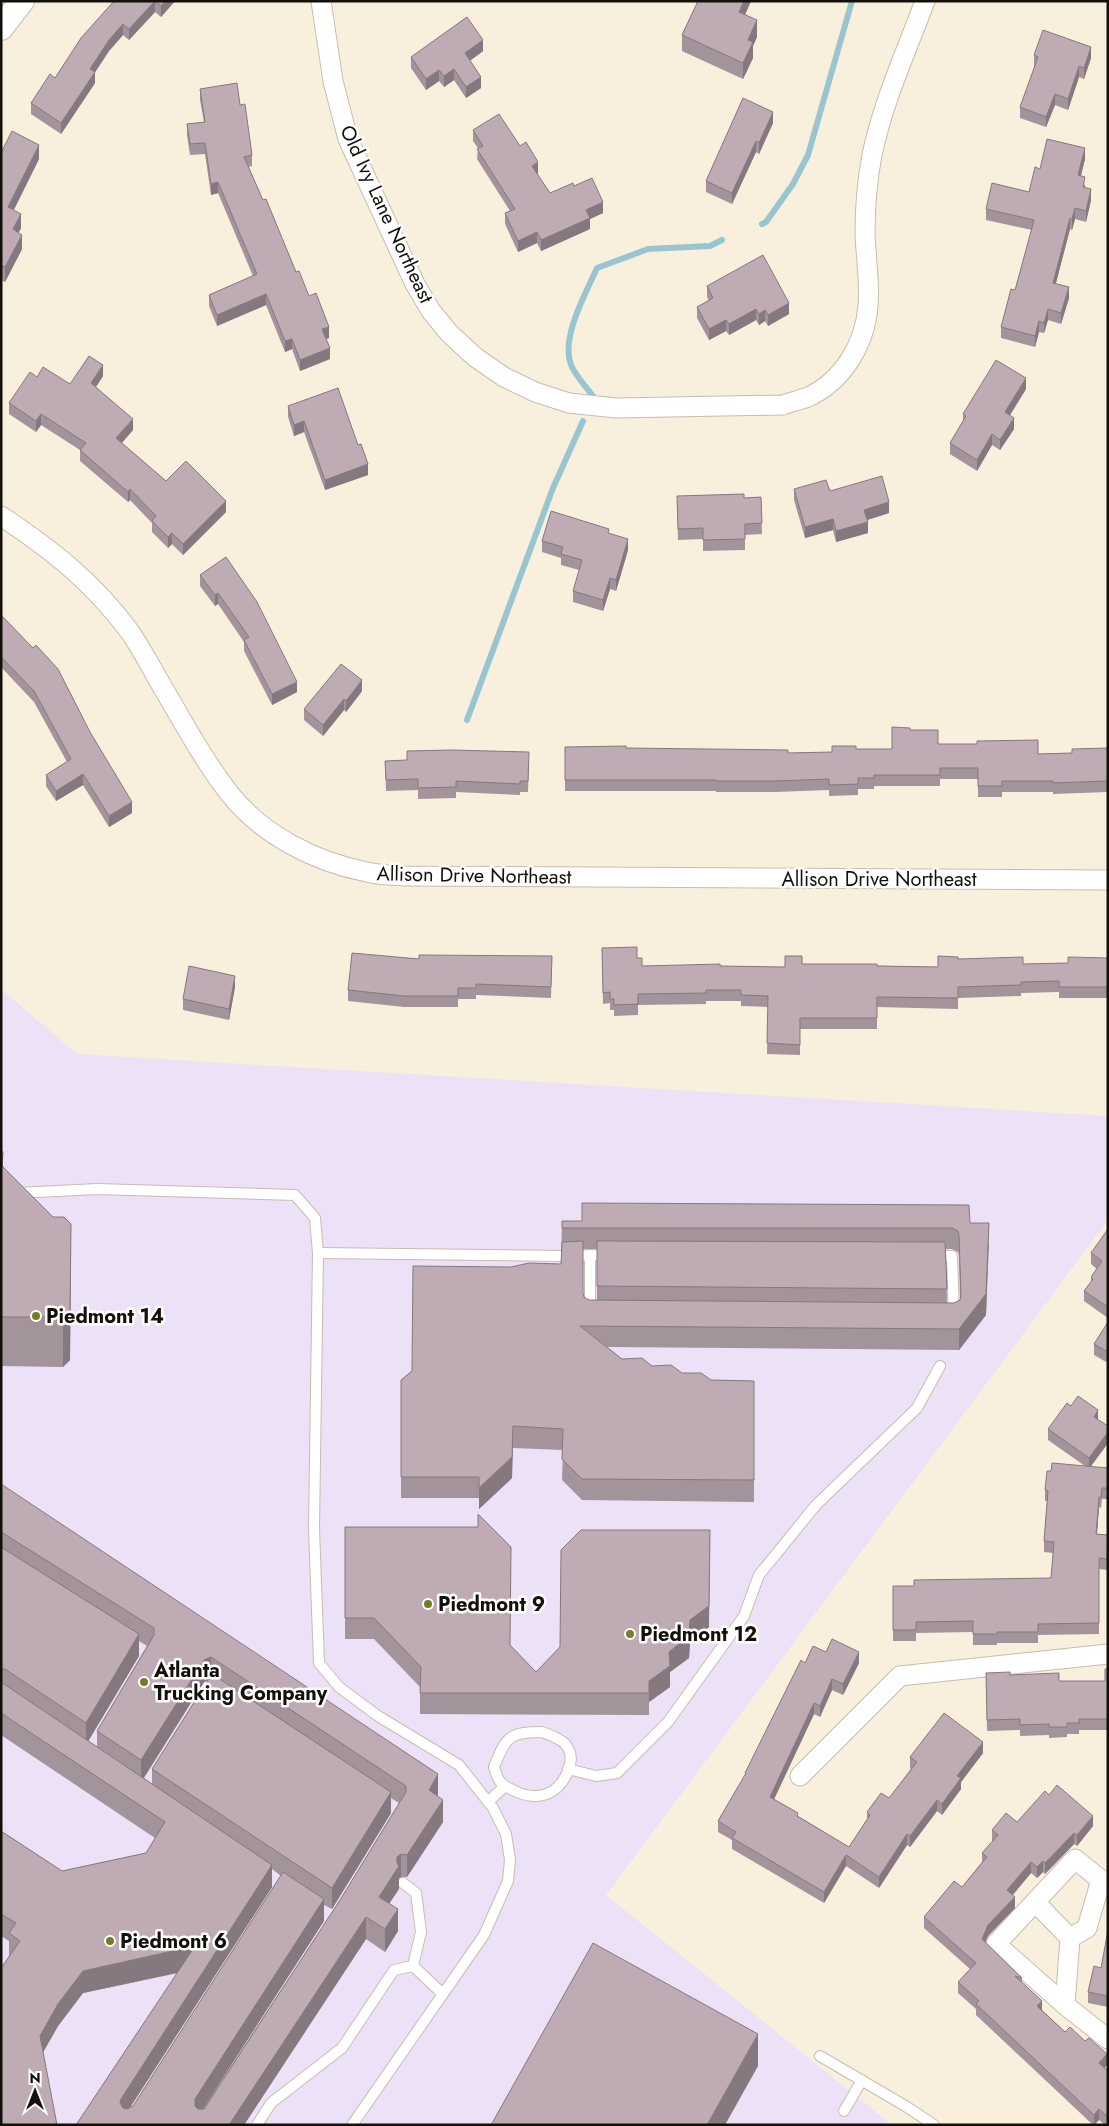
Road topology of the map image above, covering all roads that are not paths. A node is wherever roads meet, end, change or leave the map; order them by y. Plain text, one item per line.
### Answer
1 (22, 1) edge
2 (322, 1) edge
3 (924, 1) edge
4 (1, 28) edge
5 (1, 516) edge
6 (1108, 880) edge
7 (17, 1193) edge
8 (318, 1253) junction
9 (590, 1255) junction
10 (620, 1255) edge
11 (923, 1256) edge
12 (600, 1314) edge
13 (944, 1317) edge
14 (940, 1366) dead end
15 (1108, 1654) edge
16 (568, 1769) junction
17 (800, 1776) dead end
18 (504, 1787) junction
19 (488, 1802) junction
20 (403, 1883) dead end
21 (1035, 1902) junction
22 (1070, 1938) junction
23 (413, 1966) junction
24 (443, 1994) junction
25 (1065, 2005) junction
26 (1108, 2040) edge
27 (820, 2056) dead end
28 (862, 2080) junction
29 (844, 2111) dead end
30 (256, 2125) edge
31 (352, 2125) edge
32 (934, 2125) edge

1 - 4 street
2 - 3 street, Old Ivy Lane Northeast
5 - 6 street, Allison Drive Northeast
7 - 8 lane
8 - 9 lane
8 - 19 lane
9 - 10 lane
9 - 12 lane
11 - 13 lane
14 - 16 lane
15 - 17 street
16 - 18 lane
16 - 18 lane
18 - 19 lane
19 - 24 lane
20 - 23 lane
21 - 22 street
21 - 22 street
21 - 25 street
22 - 25 street
23 - 24 lane
23 - 30 lane
24 - 31 lane
25 - 26 street
27 - 28 lane
28 - 29 lane
28 - 32 lane

